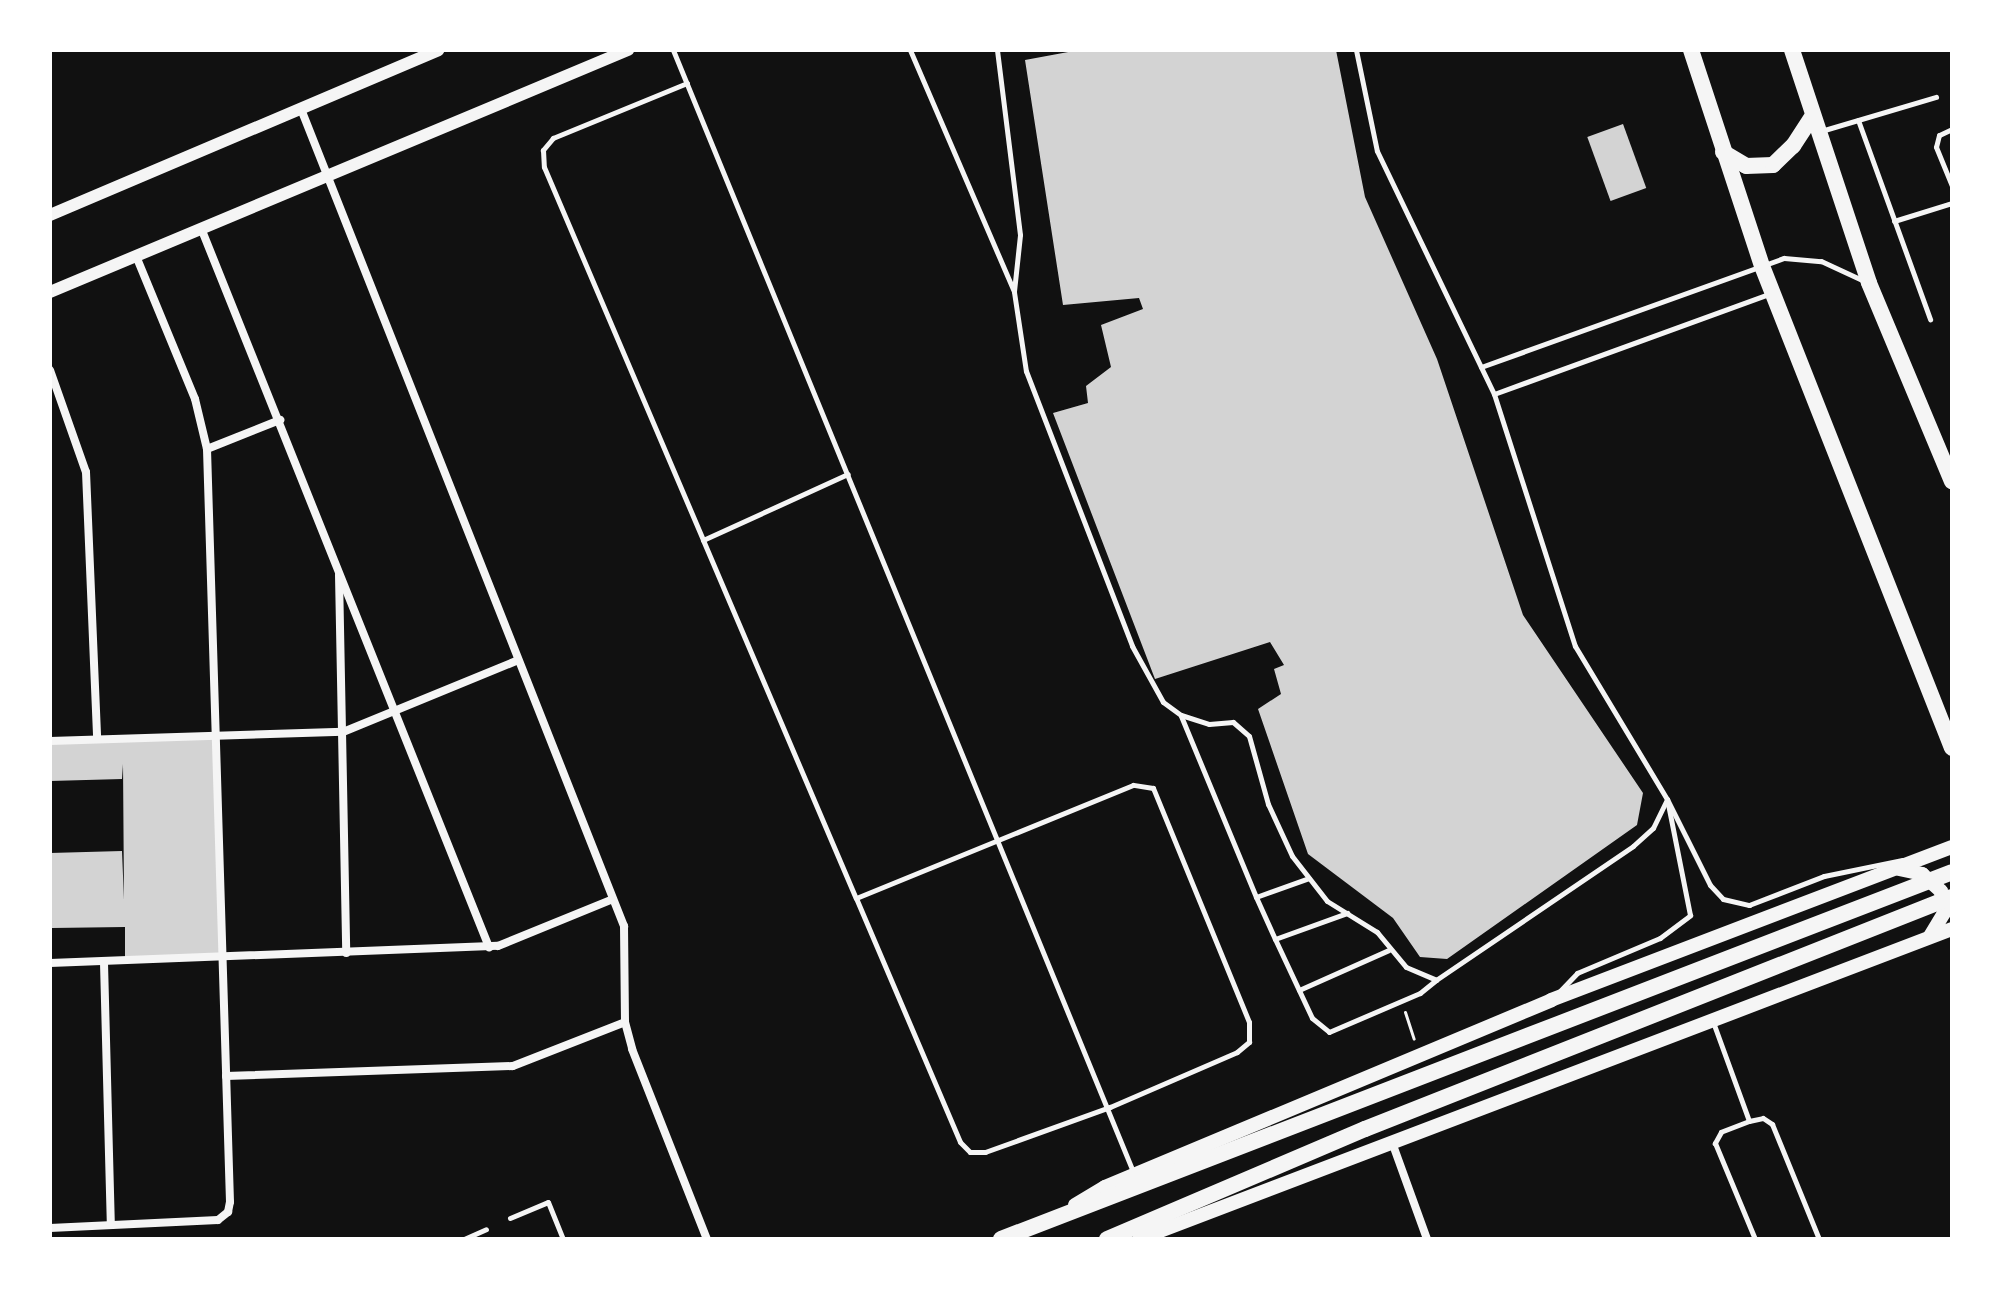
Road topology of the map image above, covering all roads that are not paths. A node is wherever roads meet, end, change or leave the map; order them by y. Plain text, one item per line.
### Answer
1 (438, 50) edge
2 (628, 50) edge
3 (673, 50) edge
4 (910, 50) edge
5 (997, 50) edge
6 (1356, 50) edge
7 (1691, 50) edge
8 (1792, 50) edge
9 (687, 83) junction
10 (1936, 97) dead end
11 (301, 109) junction
12 (1858, 120) junction
13 (1814, 125) junction
14 (1952, 129) edge
15 (1723, 152) junction
16 (329, 178) junction
17 (1952, 186) edge
18 (1952, 203) edge
19 (50, 215) edge
20 (1894, 221) junction
21 (201, 228) junction
22 (136, 256) junction
23 (1762, 266) junction
24 (1869, 283) junction
25 (50, 292) edge
26 (1014, 292) junction
27 (1772, 293) junction
28 (1930, 319) dead end
29 (1481, 367) junction
30 (50, 370) edge
31 (1494, 394) junction
32 (280, 420) junction
33 (1945, 448) edge
34 (207, 449) junction
35 (848, 474) junction
36 (1952, 481) edge
37 (703, 540) junction
38 (339, 566) junction
39 (516, 661) junction
40 (396, 713) junction
41 (1181, 715) junction
42 (1947, 722) edge
43 (343, 732) junction
44 (219, 735) junction
45 (97, 739) junction
46 (50, 741) edge
47 (1952, 748) edge
48 (1667, 799) junction
49 (999, 839) junction
50 (1952, 847) edge
51 (1927, 856) junction
52 (1897, 868) junction
53 (1952, 872) edge
54 (1309, 878) junction
55 (1256, 897) junction
56 (1952, 897) edge
57 (856, 898) junction
58 (613, 899) junction
59 (1347, 913) junction
60 (1952, 929) edge
61 (1275, 939) junction
62 (1927, 939) junction
63 (489, 947) junction
64 (1389, 950) junction
65 (346, 953) junction
66 (223, 958) junction
67 (50, 963) edge
68 (104, 963) junction
69 (1436, 980) junction
70 (1299, 991) junction
71 (1551, 1000) junction
72 (1713, 1021) junction
73 (625, 1022) junction
74 (226, 1076) junction
75 (1110, 1107) junction
76 (1749, 1121) junction
77 (1393, 1145) junction
78 (1135, 1175) junction
79 (1055, 1217) junction
80 (510, 1218) dead end
81 (111, 1225) junction
82 (50, 1228) edge
83 (486, 1229) dead end
84 (464, 1239) edge
85 (563, 1239) edge
86 (707, 1239) edge
87 (1001, 1239) edge
88 (1107, 1239) edge
89 (1139, 1239) edge
90 (1427, 1239) edge
91 (1755, 1239) edge
92 (1819, 1239) edge

1 - 11 street
2 - 16 street
3 - 9 lane
4 - 26 lane
5 - 26 lane
6 - 29 lane
7 - 15 main road
8 - 13 main road
9 - 35 lane
9 - 37 lane
10 - 12 lane
11 - 16 street
11 - 19 street
12 - 13 lane
12 - 20 lane
13 - 15 main road
13 - 24 main road
14 - 17 lane
15 - 23 main road
16 - 21 street
16 - 39 street
18 - 20 lane
20 - 28 lane
21 - 22 street
21 - 32 street
22 - 25 street
22 - 34 street
23 - 24 lane
23 - 27 main road
23 - 29 lane
24 - 33 main road
26 - 41 lane
27 - 31 lane
27 - 42 main road
29 - 31 lane
30 - 45 street
31 - 48 lane
32 - 34 street
32 - 38 street
33 - 36 main road
34 - 44 street
35 - 37 lane
35 - 49 lane
37 - 57 lane
38 - 40 street
38 - 43 street
39 - 40 street
39 - 58 street
40 - 43 street
40 - 63 street
41 - 54 lane
41 - 55 lane
42 - 47 main road
43 - 44 street
43 - 65 street
44 - 45 street
44 - 66 street
45 - 46 street
48 - 51 lane
48 - 69 lane
48 - 71 lane
49 - 57 lane
49 - 75 lane
49 - 75 lane
50 - 51 main road
51 - 52 main road
52 - 62 main road
52 - 71 main road
53 - 79 main road
54 - 55 lane
54 - 59 lane
55 - 61 lane
56 - 88 main road
57 - 75 lane
58 - 63 street
58 - 73 street
59 - 61 lane
59 - 64 lane
60 - 62 main road
61 - 70 lane
62 - 72 main road
63 - 65 street
64 - 69 lane
64 - 70 lane
65 - 66 street
66 - 68 street
66 - 74 street
67 - 68 street
68 - 81 street
69 - 70 lane
71 - 78 main road
72 - 76 lane
72 - 77 main road
73 - 74 street
73 - 86 street
74 - 81 street
75 - 78 lane
76 - 91 lane
76 - 92 lane
77 - 89 main road
77 - 90 street
78 - 79 main road
79 - 87 main road
80 - 85 lane
81 - 82 street
83 - 84 lane

